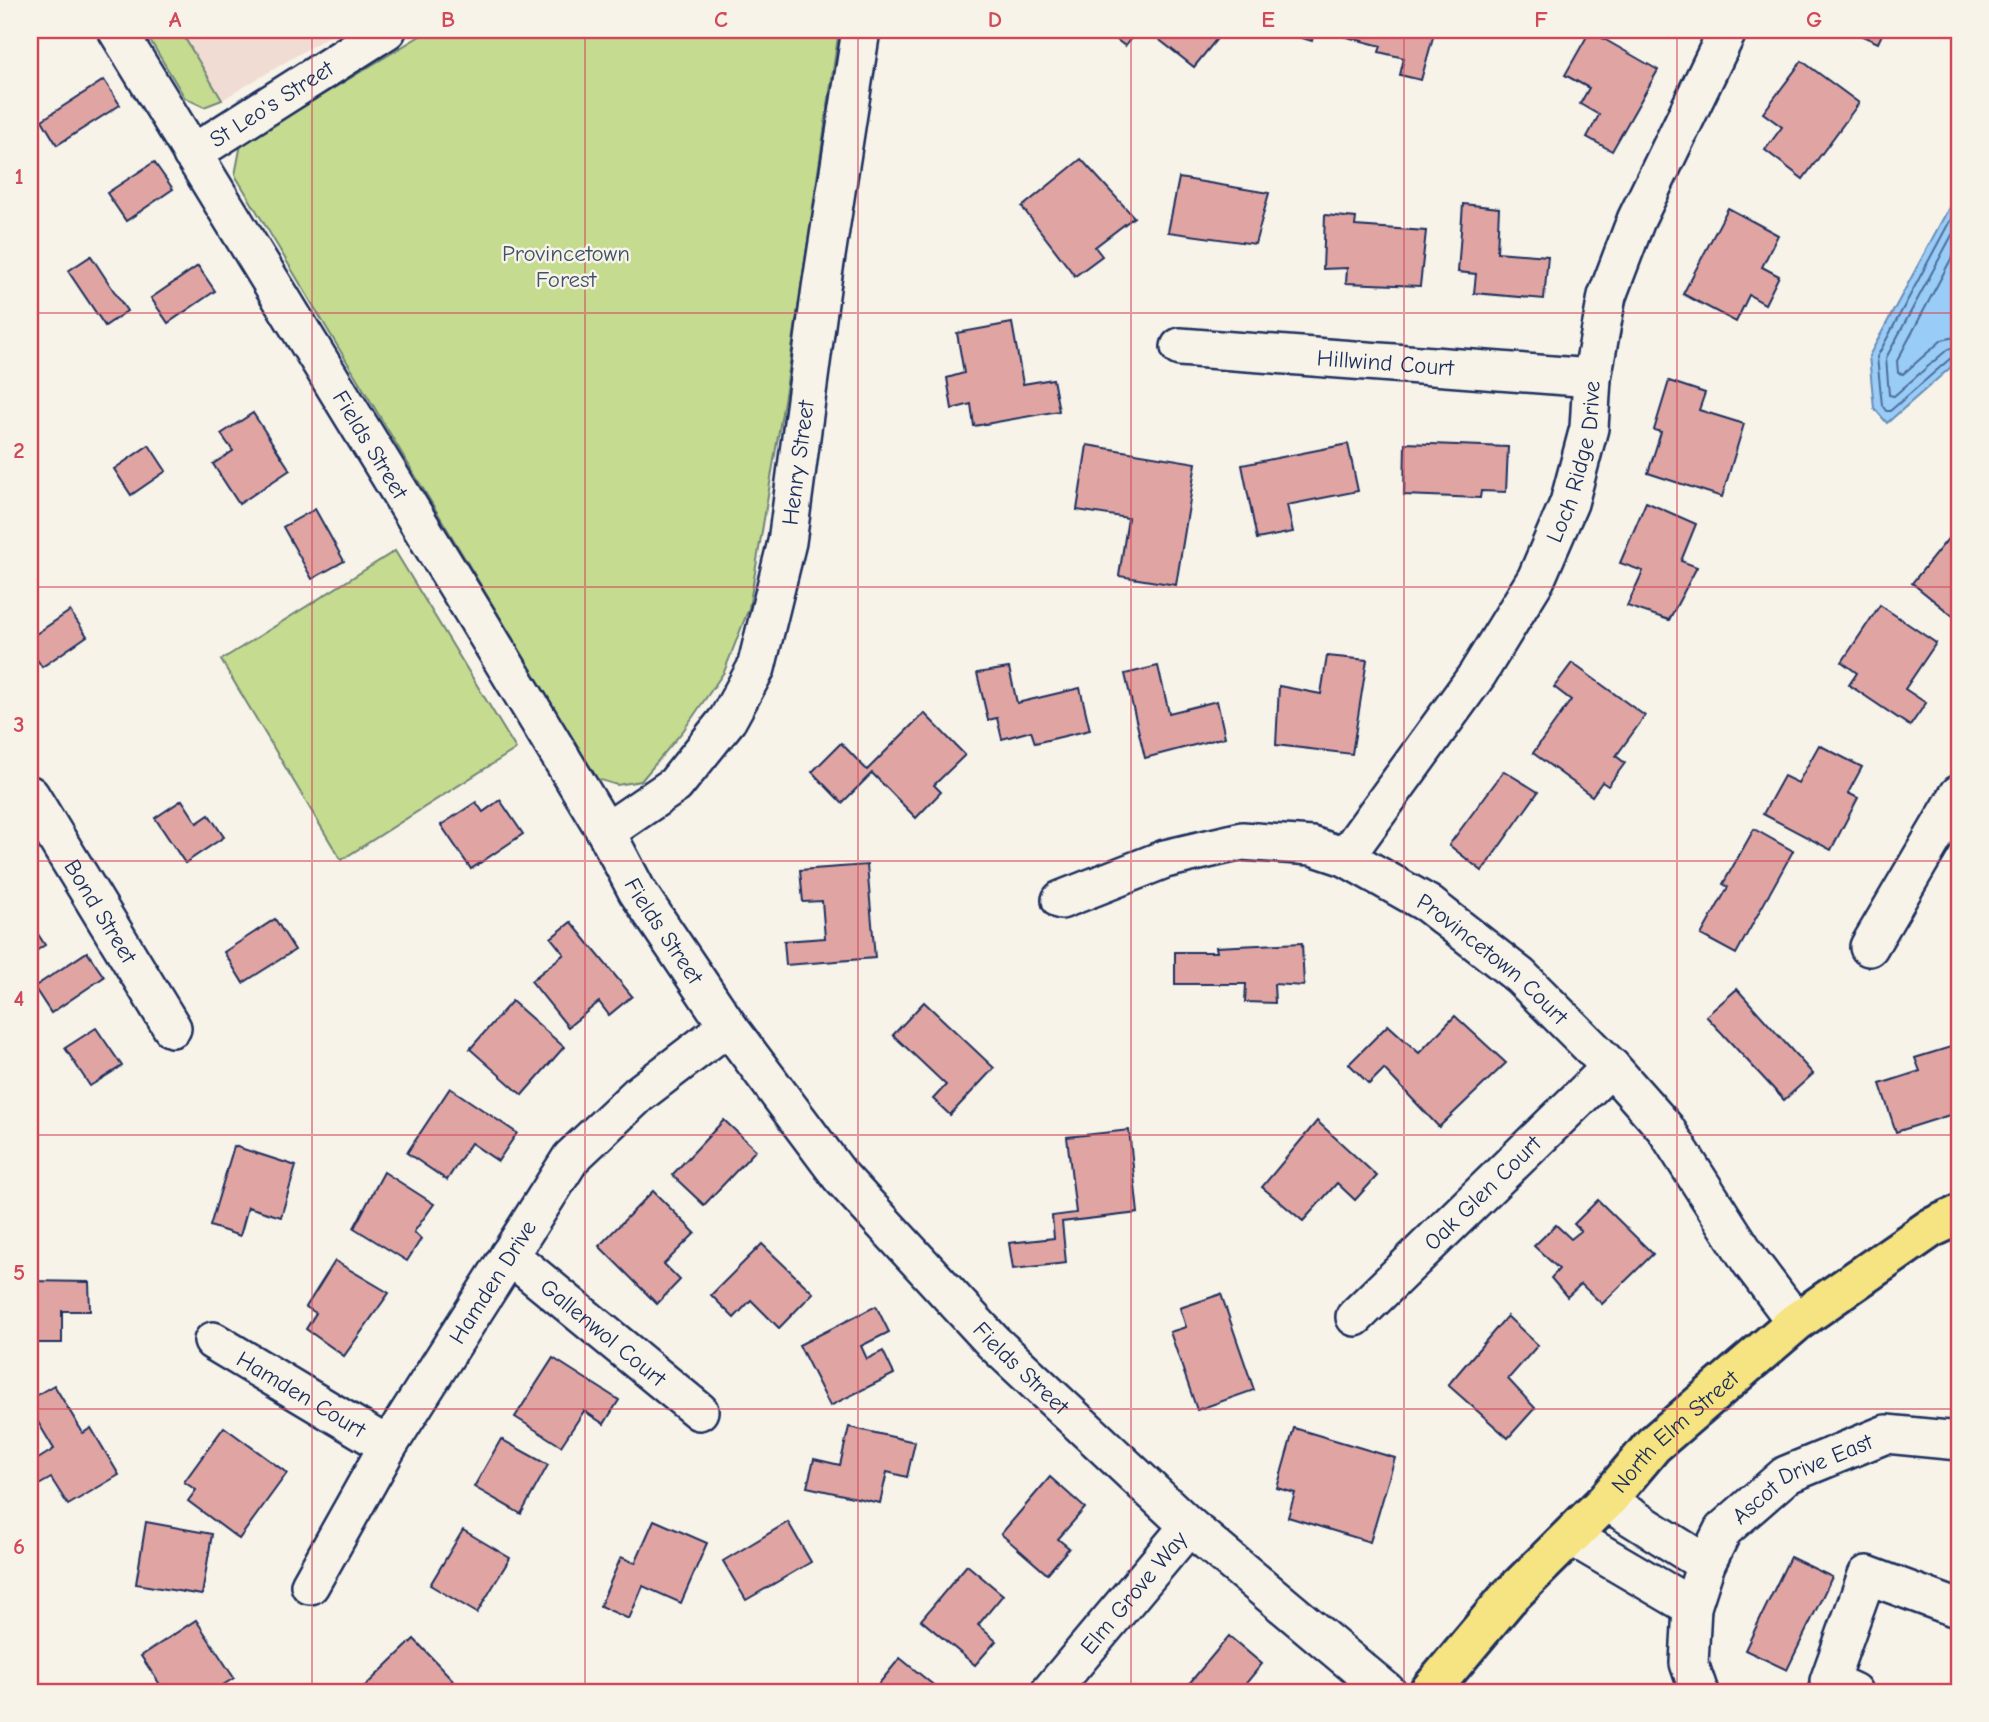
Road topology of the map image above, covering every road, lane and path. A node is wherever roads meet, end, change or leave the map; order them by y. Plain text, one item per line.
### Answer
1 (117, 30) edge
2 (387, 30) edge
3 (861, 30) edge
4 (1728, 30) edge
5 (192, 154) junction
6 (1180, 347) dead end
7 (1592, 378) junction
8 (1959, 794) edge
9 (30, 795) edge
10 (606, 832) junction
11 (1345, 857) junction
12 (1061, 900) dead end
13 (1868, 947) dead end
14 (728, 1026) junction
15 (172, 1028) dead end
16 (1611, 1068) junction
17 (1959, 1215) edge
18 (509, 1255) junction
19 (1355, 1317) dead end
20 (1796, 1322) junction
21 (214, 1341) dead end
22 (699, 1411) dead end
23 (1959, 1441) edge
24 (388, 1446) junction
25 (1606, 1501) junction
26 (1189, 1526) junction
27 (1571, 1536) junction
28 (1706, 1564) junction
29 (310, 1585) dead end
30 (1692, 1607) junction
31 (1959, 1609) edge
32 (1050, 1692) edge
33 (1387, 1692) edge
34 (1429, 1692) edge
35 (1699, 1692) edge
36 (1853, 1692) edge

1 - 5 street, Fields Street
2 - 5 street, St Leo's Street
3 - 10 street, Henry Street
4 - 7 street, Loch Ridge Drive
5 - 10 street, Fields Street
6 - 7 street, Hillwind Court
7 - 11 street, Loch Ridge Drive
8 - 13 street
9 - 15 street, Bond Street
10 - 14 street, Fields Street
11 - 12 street, Provincetown Court
11 - 16 street, Provincetown Court
14 - 18 street, Hamden Drive
14 - 26 street, Fields Street
16 - 19 street, Oak Glen Court
16 - 20 street, Provincetown Court
17 - 20 main road, North Elm Street
18 - 22 street, Gallenwol Court
18 - 24 street, Hamden Drive
20 - 25 main road, North Elm Street
21 - 24 street, Hamden Court
23 - 28 street, Ascot Drive East
24 - 29 street, Hamden Drive
25 - 27 main road, North Elm Street
25 - 28 street
26 - 32 street, Elm Grove Way
26 - 33 street, Fields Street
27 - 30 street
27 - 34 main road, North Elm Street
28 - 30 street, Ascot Drive East
30 - 35 street, Ascot Drive East
31 - 36 street

